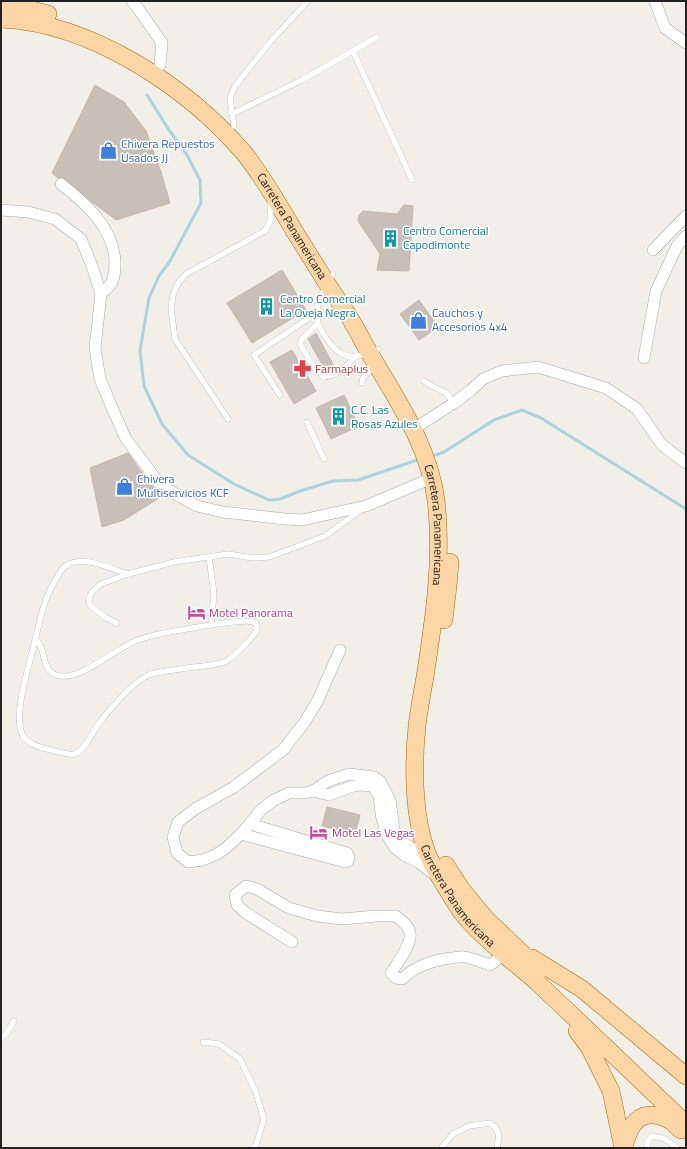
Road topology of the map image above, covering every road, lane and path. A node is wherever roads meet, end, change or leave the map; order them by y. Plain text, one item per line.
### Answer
1 (132, 1) edge
2 (308, 1) edge
3 (655, 1) edge
4 (1, 6) edge
5 (1, 19) edge
6 (377, 37) dead end
7 (686, 44) edge
8 (353, 51) junction
9 (160, 65) junction
10 (233, 120) junction
11 (412, 180) dead end
12 (61, 184) dead end
13 (269, 189) junction
14 (1, 210) edge
15 (686, 216) edge
16 (686, 236) edge
17 (653, 250) dead end
18 (330, 279) junction
19 (101, 294) junction
20 (318, 312) junction
21 (318, 323) junction
22 (370, 356) junction
23 (644, 358) dead end
24 (424, 381) dead end
25 (362, 383) dead end
26 (280, 395) dead end
27 (454, 403) junction
28 (228, 419) dead end
29 (307, 422) dead end
30 (420, 425) junction
31 (424, 443) junction
32 (324, 459) dead end
33 (686, 463) edge
34 (433, 470) junction
35 (366, 506) junction
36 (209, 557) junction
37 (128, 574) junction
38 (116, 623) dead end
39 (211, 624) junction
40 (35, 640) junction
41 (340, 650) dead end
42 (313, 791) junction
43 (250, 824) junction
44 (242, 834) junction
45 (427, 852) junction
46 (440, 878) junction
47 (292, 942) dead end
48 (518, 949) junction
49 (500, 951) junction
50 (539, 984) junction
51 (14, 1021) dead end
52 (1, 1038) edge
53 (204, 1042) dead end
54 (686, 1076) edge
55 (686, 1110) edge
56 (686, 1124) edge
57 (686, 1134) edge
58 (442, 1147) edge
59 (253, 1148) edge
60 (497, 1148) edge
61 (623, 1148) edge
62 (648, 1148) edge
63 (676, 1148) edge

1 - 9 street
2 - 10 lane
3 - 7 street
4 - 9 main road, Carretera Panamericana
5 - 13 main road, Carretera Panamericana
6 - 8 lane
8 - 10 lane
8 - 11 lane
9 - 10 main road, Carretera Panamericana
10 - 18 main road, Carretera Panamericana
12 - 19 street
13 - 18 main road, Carretera Panamericana
13 - 28 lane
14 - 19 street
15 - 17 street
16 - 23 street
18 - 20 lane
18 - 22 main road, Carretera Panamericana
19 - 35 street
20 - 21 lane
20 - 26 lane
21 - 22 lane
21 - 22 lane
22 - 25 lane
22 - 30 main road, Carretera Panamericana
22 - 31 main road, Carretera Panamericana
24 - 27 lane
27 - 30 street
27 - 33 street
29 - 32 lane
30 - 31 main road, Carretera Panamericana
31 - 34 main road, Carretera Panamericana
34 - 35 street
34 - 45 main road, Carretera Panamericana
34 - 48 main road, Carretera Panamericana
35 - 36 lane
36 - 37 lane
36 - 39 lane
37 - 38 lane
37 - 40 lane
39 - 40 lane
39 - 40 lane
41 - 44 street
42 - 43 street
42 - 45 street
42 - 46 street
43 - 44 street
43 - 44 street
45 - 46 main road, Carretera Panamericana
46 - 49 main road, Carretera Panamericana
47 - 49 street
48 - 54 main road
48 - 55 main road, Carretera Panamericana
49 - 50 main road, Carretera Panamericana
50 - 56 main road, Carretera Panamericana
50 - 61 main road
51 - 52 lane
53 - 59 lane
57 - 61 main road
58 - 60 lane
62 - 63 lane

